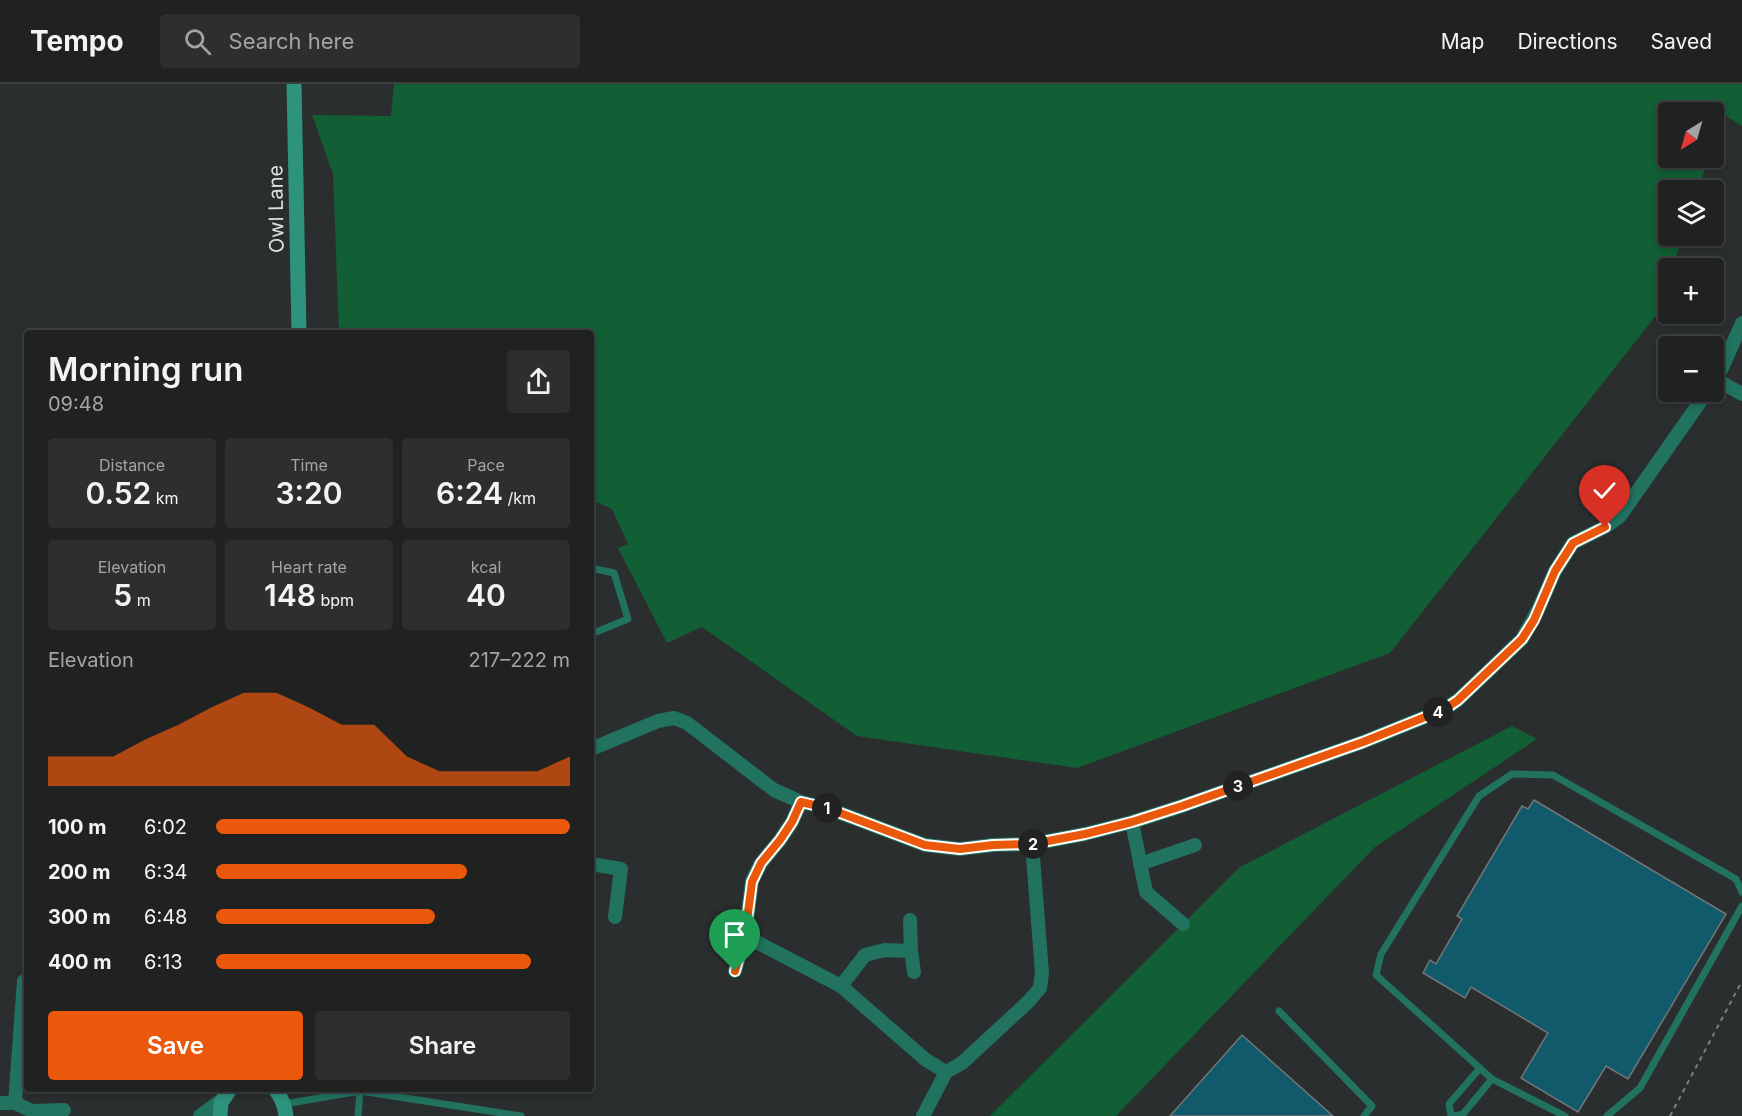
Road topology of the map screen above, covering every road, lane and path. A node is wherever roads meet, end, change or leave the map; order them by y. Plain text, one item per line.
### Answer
1 (294, 84) edge
2 (1742, 323) edge
3 (299, 330) edge
4 (1724, 360) edge
5 (1724, 386) edge
6 (1742, 394) edge
7 (1700, 402) edge
8 (594, 569) edge
9 (594, 633) edge
10 (594, 748) edge
11 (801, 802) junction
12 (1132, 822) junction
13 (1032, 844) junction
14 (1195, 845) dead end
15 (594, 864) edge
16 (1140, 864) junction
17 (1742, 892) edge
18 (1742, 906) edge
19 (615, 917) dead end
20 (910, 920) dead end
21 (1183, 924) dead end
22 (745, 936) junction
23 (911, 951) junction
24 (735, 971) dead end
25 (914, 972) dead end
26 (23, 981) edge
27 (1742, 981) edge
28 (841, 986) junction
29 (1279, 1011) dead end
30 (1480, 1068) junction
31 (946, 1072) junction
32 (1492, 1079) junction
33 (276, 1092) edge
34 (352, 1092) edge
35 (360, 1092) edge
36 (372, 1092) edge
37 (227, 1094) edge
38 (0, 1103) edge
39 (15, 1103) junction
40 (64, 1110) dead end
41 (285, 1110) edge
42 (200, 1116) edge
43 (220, 1116) edge
44 (358, 1116) edge
45 (521, 1116) edge
46 (923, 1116) edge
47 (1364, 1116) edge
48 (1453, 1116) edge
49 (1565, 1116) edge
50 (1607, 1116) edge
51 (1670, 1116) edge

1 - 3 main road, Owl Lane
2 - 4 street
5 - 6 street
7 - 12 street
8 - 9 lane
10 - 11 street
11 - 13 street
11 - 22 street
12 - 13 street
12 - 16 street
13 - 31 street
14 - 16 street
15 - 19 street
16 - 21 street
17 - 30 lane
18 - 50 lane
20 - 23 street
22 - 24 street
22 - 28 street
23 - 25 street
23 - 28 street
26 - 39 street
27 - 51 path
28 - 31 street
29 - 47 lane
30 - 32 lane
30 - 48 lane
31 - 46 street
32 - 48 lane
32 - 49 lane
33 - 41 main road
34 - 41 lane
35 - 44 lane
36 - 45 lane
37 - 42 street
37 - 43 main road
38 - 39 street
39 - 40 street

